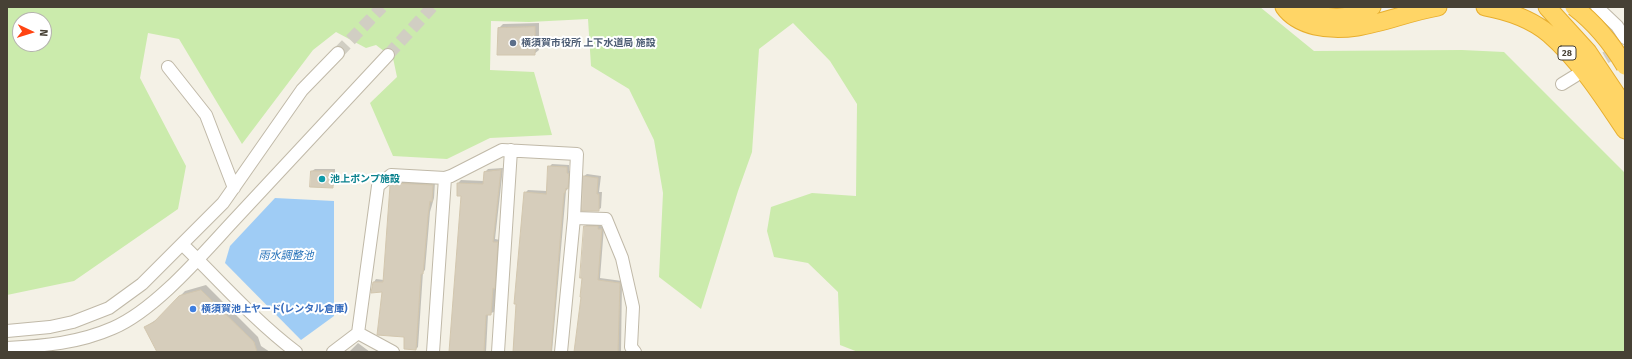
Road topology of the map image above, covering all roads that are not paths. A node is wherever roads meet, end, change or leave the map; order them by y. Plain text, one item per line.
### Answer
1 (1284, 7) edge
2 (1304, 7) edge
3 (1372, 7) edge
4 (1438, 7) edge
5 (1484, 7) edge
6 (1547, 7) edge
7 (1558, 7) edge
8 (1574, 7) edge
9 (1597, 7) edge
10 (1623, 44) edge
11 (338, 53) tunnel mouth
12 (388, 55) tunnel mouth
13 (1625, 66) edge
14 (168, 67) dead end
15 (1575, 76) dead end
16 (1562, 84) dead end
17 (1625, 94) edge
18 (1625, 107) edge
19 (1625, 130) edge
20 (511, 150) junction
21 (445, 178) junction
22 (234, 188) junction
23 (574, 218) junction
24 (182, 245) junction
25 (197, 259) junction
26 (7, 332) edge
27 (358, 333) junction
28 (7, 348) edge
29 (334, 351) edge
30 (296, 352) edge
31 (393, 352) edge
32 (433, 352) edge
33 (498, 352) edge
34 (561, 352) edge
35 (635, 352) edge

1 - 4 highway
2 - 3 highway
5 - 19 highway, 28
6 - 18 highway
7 - 17 highway
8 - 13 highway, bridge
9 - 10 street
11 - 22 street
12 - 25 street
14 - 22 street
15 - 16 street
20 - 21 street
20 - 23 street
20 - 33 street
21 - 27 street
21 - 32 street
22 - 24 street
23 - 34 street
23 - 35 street
24 - 25 street
24 - 26 street
25 - 28 street
25 - 30 street
27 - 29 street
27 - 31 street

